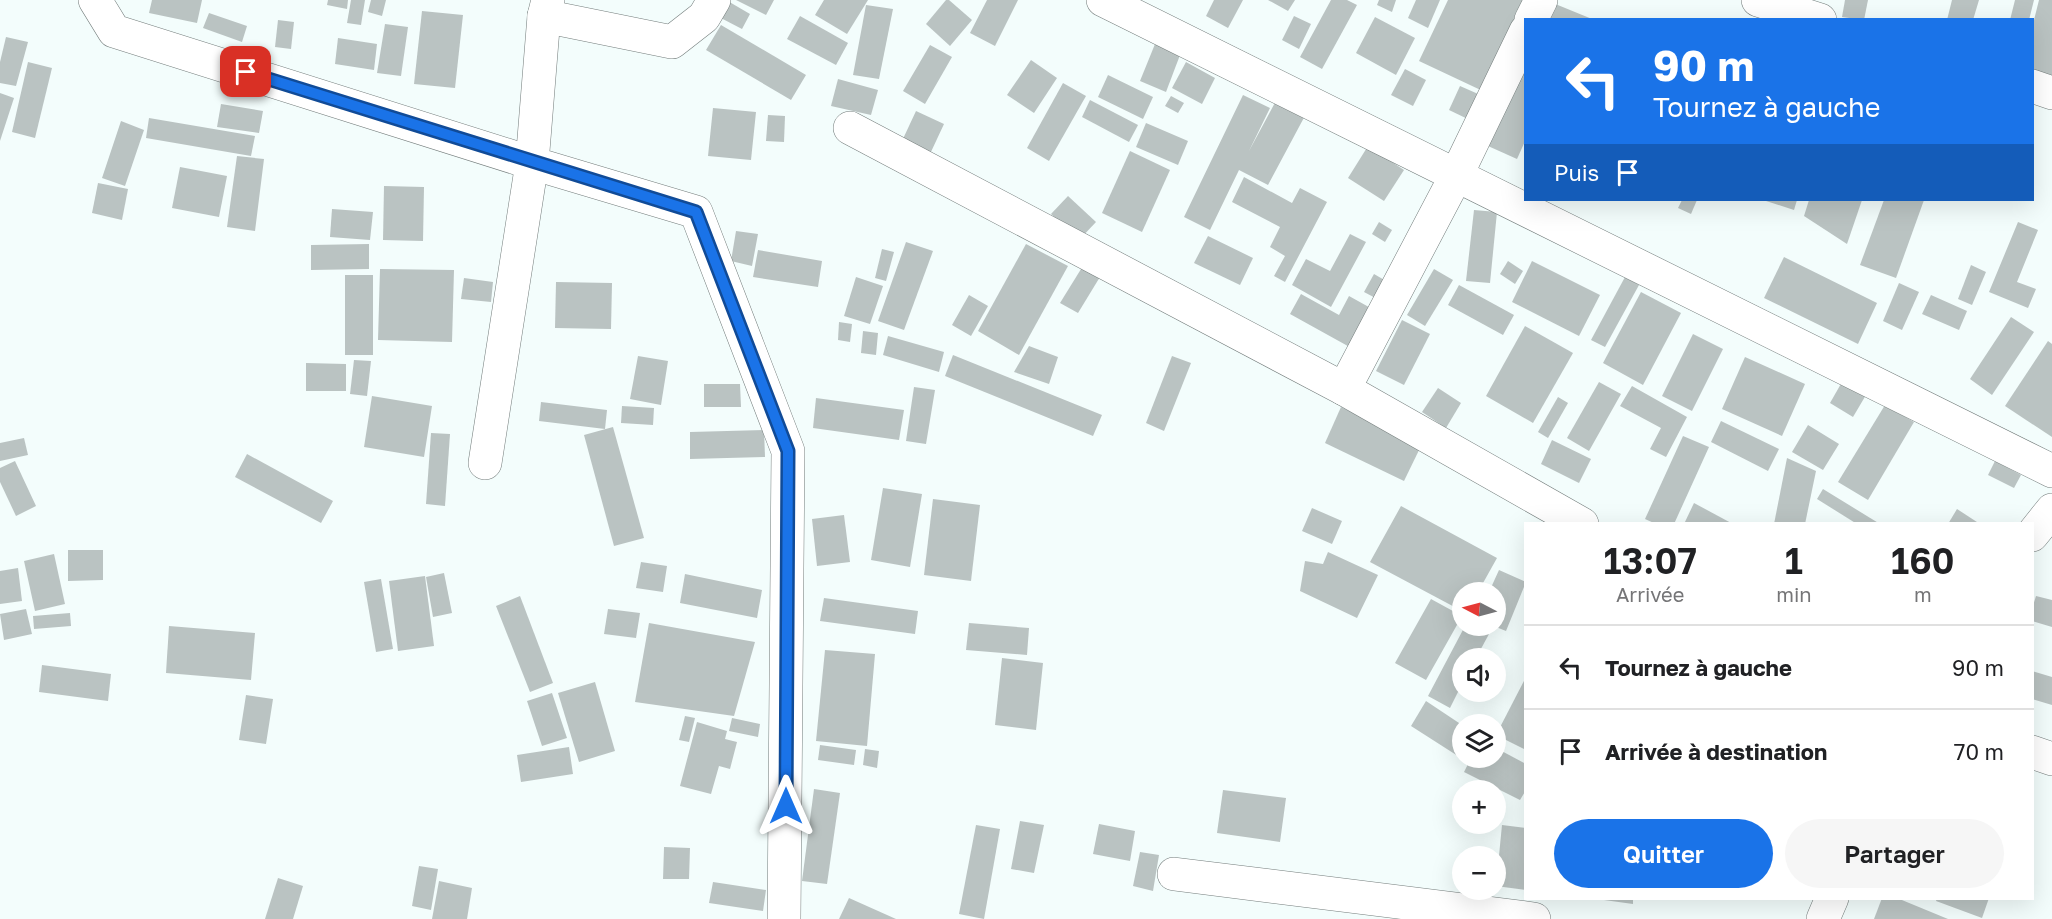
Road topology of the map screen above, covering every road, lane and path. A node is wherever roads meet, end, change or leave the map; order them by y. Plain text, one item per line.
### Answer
1 (95, 0) edge
2 (714, 0) edge
3 (1103, 0) edge
4 (1540, 0) edge
5 (1758, 0) edge
6 (546, 8) edge
7 (1532, 18) edge
8 (1814, 18) edge
9 (1524, 35) edge
10 (2034, 87) edge
11 (2052, 93) edge
12 (850, 128) dead end
13 (532, 163) junction
14 (1456, 176) junction
15 (1344, 389) junction
16 (485, 462) dead end
17 (2052, 471) edge
18 (2052, 510) edge
19 (1578, 522) edge
20 (2034, 532) edge
21 (2034, 753) edge
22 (2052, 759) edge
23 (1174, 874) dead end
24 (1831, 900) edge
25 (1399, 911) edge
26 (784, 919) edge
27 (1534, 919) edge
28 (1823, 919) edge

1 - 13 street
2 - 6 street
3 - 14 street
4 - 7 street
5 - 8 street
6 - 13 street
9 - 14 street
10 - 11 street
12 - 15 street
13 - 16 street
13 - 26 street
14 - 15 street
14 - 17 street
15 - 19 street
18 - 20 street
21 - 22 street
23 - 25 street
24 - 28 street
25 - 27 street

